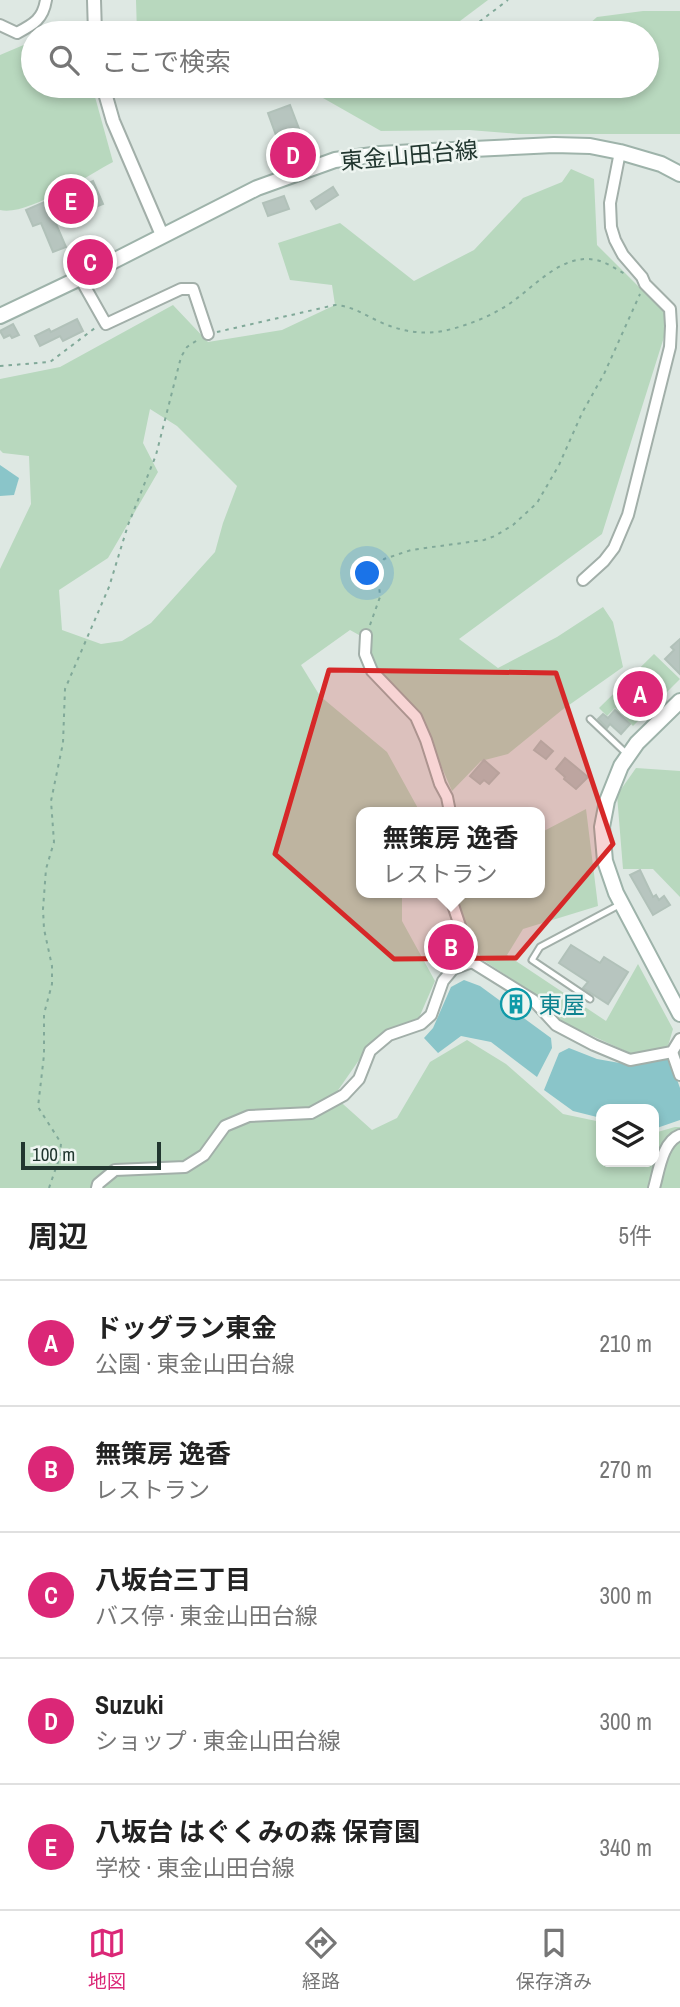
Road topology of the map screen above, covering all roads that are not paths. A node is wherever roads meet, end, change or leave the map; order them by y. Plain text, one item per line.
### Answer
1 (46, 0) edge
2 (94, 0) edge
3 (36, 21) edge
4 (95, 21) edge
5 (0, 25) edge
6 (21, 31) edge
7 (106, 98) edge
8 (620, 152) junction
9 (680, 174) edge
10 (162, 235) junction
11 (80, 278) junction
12 (0, 316) edge
13 (208, 334) road end
14 (583, 580) dead end
15 (366, 635) road end
16 (680, 701) edge
17 (590, 719) dead end
18 (628, 755) junction
19 (449, 807) edge
20 (451, 898) edge
21 (622, 904) junction
22 (472, 962) junction
23 (590, 999) dead end
24 (680, 1014) edge
25 (680, 1039) edge
26 (672, 1052) junction
27 (680, 1075) edge
28 (680, 1135) edge
29 (97, 1188) edge
30 (654, 1188) edge

1 - 3 street
2 - 4 street
5 - 6 street
7 - 10 street
8 - 9 main road, 東金山田台線
8 - 10 main road, 東金山田台線
8 - 14 street
10 - 11 main road, 東金山田台線
11 - 12 main road, 東金山田台線
11 - 13 street
15 - 19 street
16 - 18 main road
17 - 18 lane
18 - 21 main road
20 - 22 street
21 - 23 lane
21 - 24 main road
22 - 26 street
22 - 29 street
25 - 26 street
26 - 27 street
28 - 30 street

